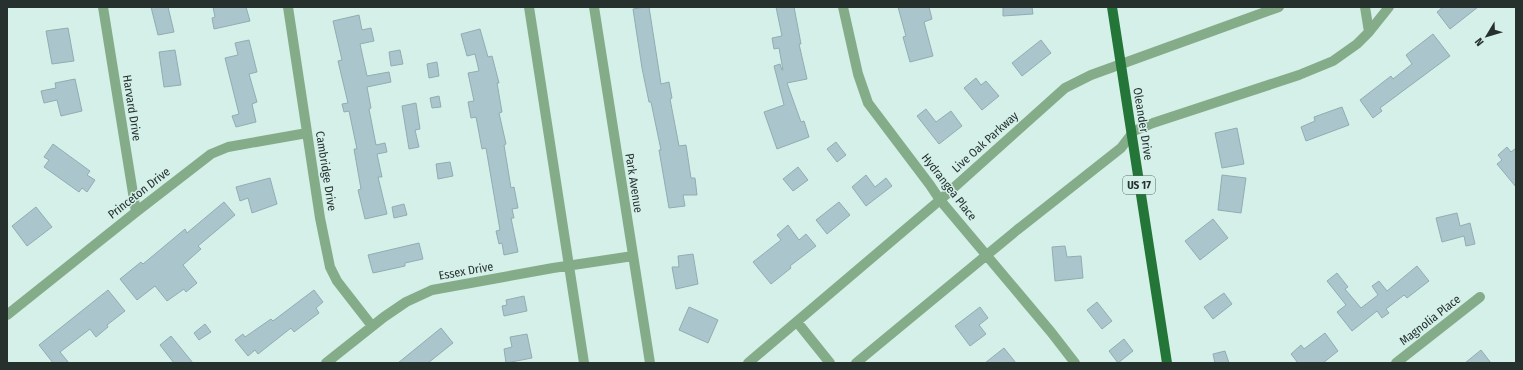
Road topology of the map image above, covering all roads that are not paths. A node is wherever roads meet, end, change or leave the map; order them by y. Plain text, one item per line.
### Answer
1 (103, 7) edge
2 (288, 7) edge
3 (529, 7) edge
4 (594, 7) edge
5 (843, 7) edge
6 (1112, 7) edge
7 (1279, 7) edge
8 (1366, 7) edge
9 (1389, 7) edge
10 (1369, 32) junction
11 (1121, 64) junction
12 (307, 133) junction
13 (1131, 135) junction
14 (940, 200) junction
15 (136, 212) junction
16 (987, 255) junction
17 (633, 256) junction
18 (570, 265) junction
19 (1480, 297) dead end
20 (7, 315) edge
21 (797, 322) junction
22 (372, 326) junction
23 (326, 363) edge
24 (584, 363) edge
25 (650, 363) edge
26 (748, 363) edge
27 (830, 363) edge
28 (856, 363) edge
29 (1075, 363) edge
30 (1167, 363) edge
31 (1396, 363) edge

1 - 15 street, Harvard Drive
2 - 12 street, Cambridge Drive
3 - 18 street
4 - 17 street, Park Avenue
5 - 14 street, Hydrangea Place
6 - 11 main road, Oleander Drive / US 17
7 - 11 street, Live Oak Parkway
8 - 10 street
9 - 10 street
10 - 13 street
11 - 13 main road, Oleander Drive / US 17
11 - 14 street, Live Oak Parkway
12 - 15 street, Princeton Drive
12 - 22 street, Cambridge Drive
13 - 16 street
13 - 30 main road, Oleander Drive / US 17
14 - 16 street, Hydrangea Place
14 - 21 street, Live Oak Parkway
15 - 20 street, Princeton Drive
16 - 28 street
16 - 29 street, Hydrangea Place
17 - 18 street, Essex Drive
17 - 25 street, Park Avenue
18 - 22 street, Essex Drive
18 - 24 street
19 - 31 street, Magnolia Place
21 - 26 street, Live Oak Parkway
21 - 27 street
22 - 23 street, Essex Drive

